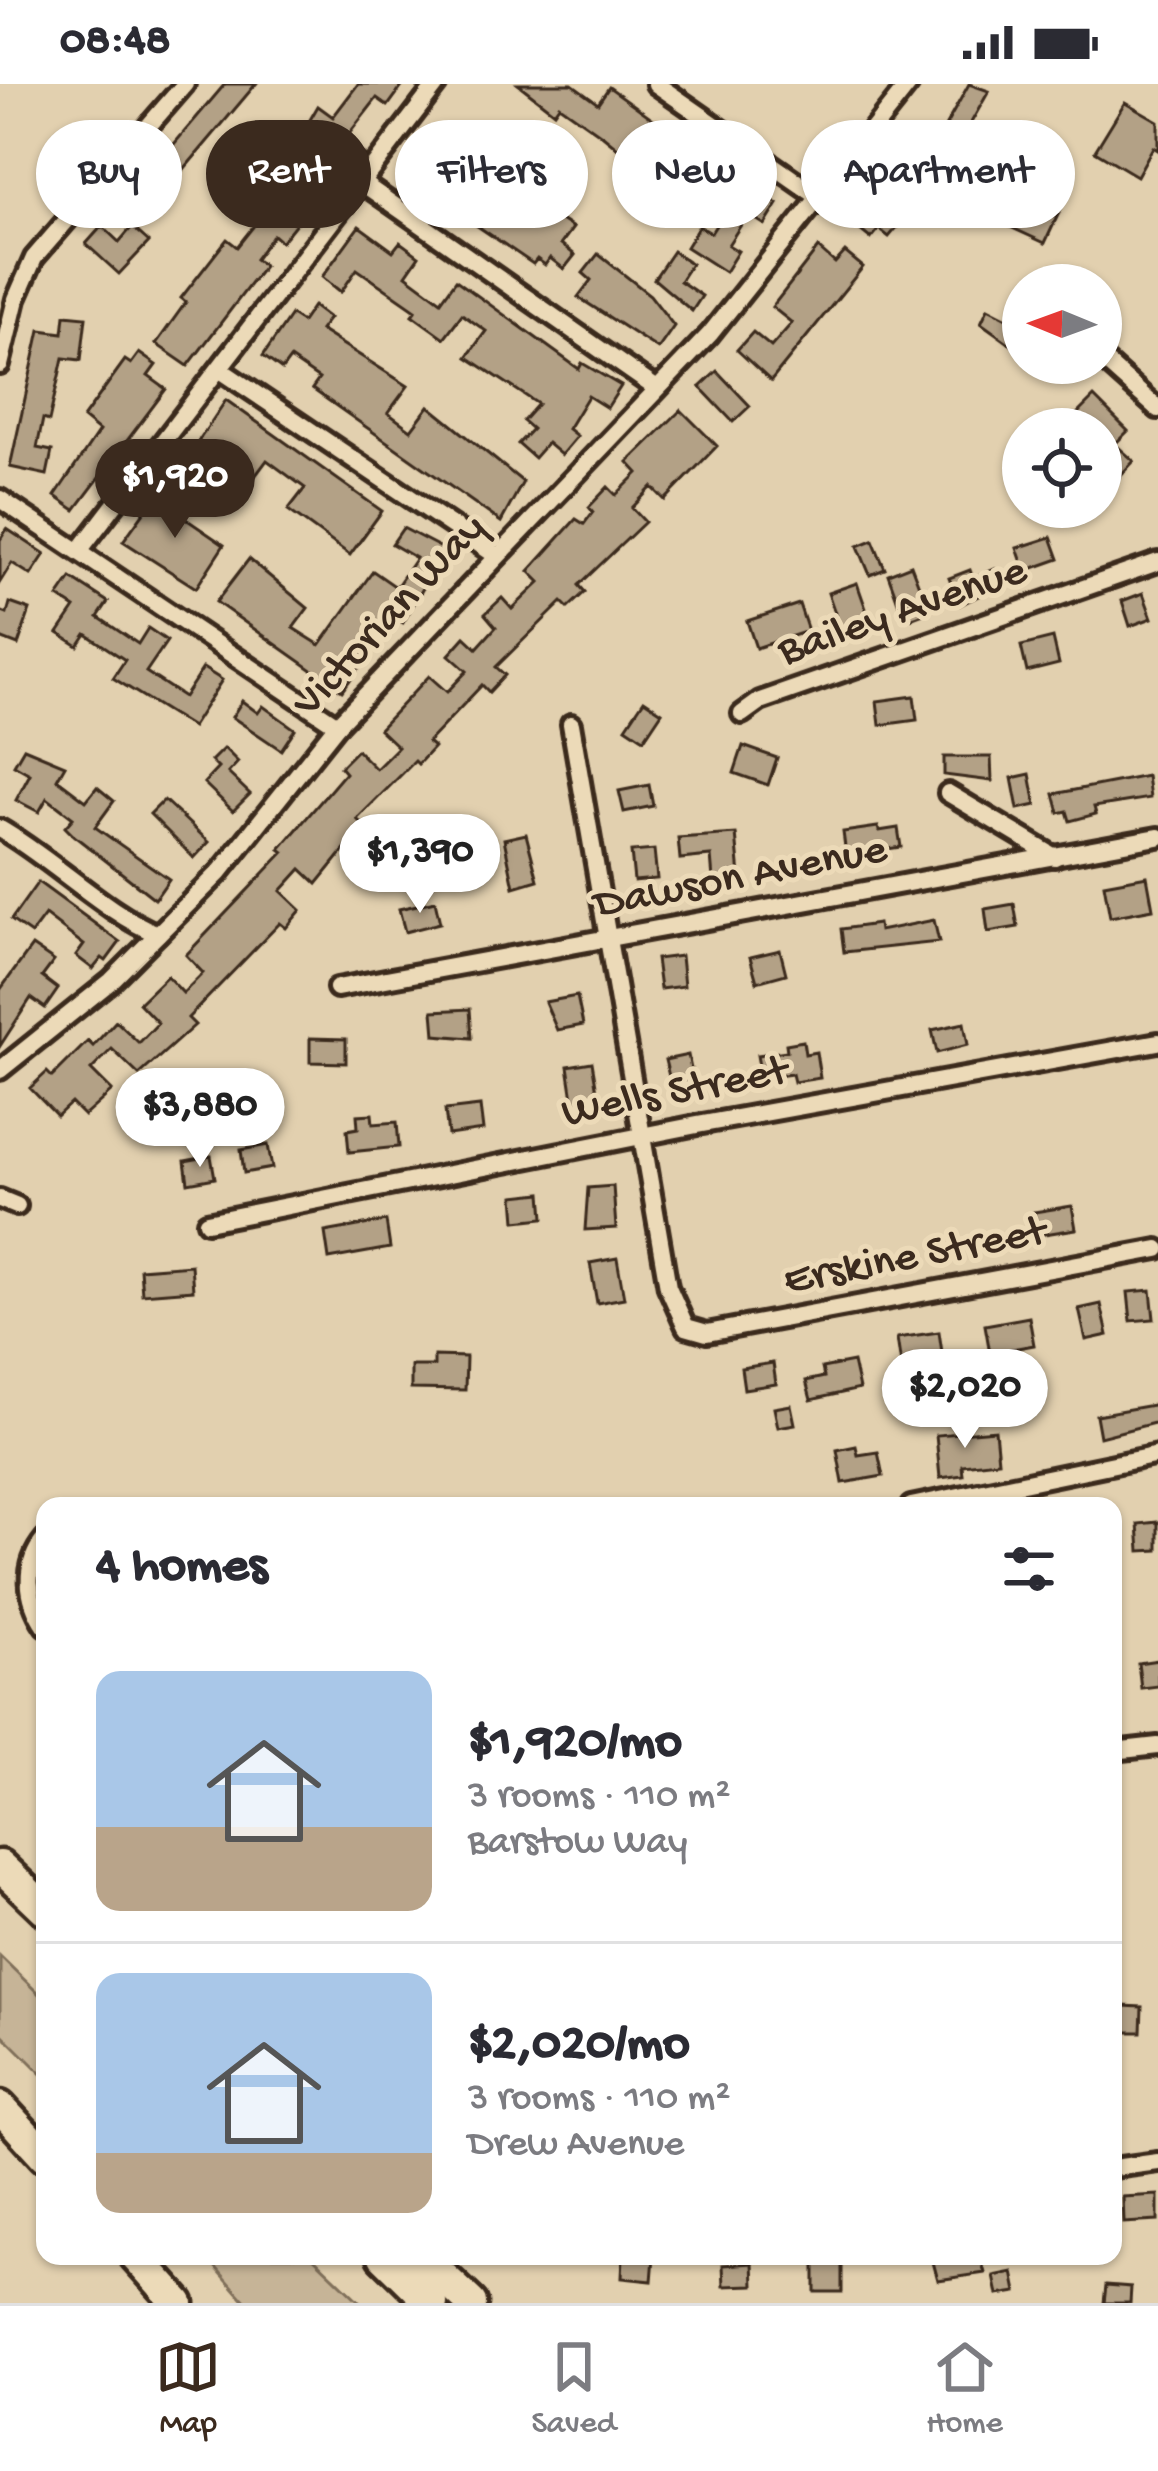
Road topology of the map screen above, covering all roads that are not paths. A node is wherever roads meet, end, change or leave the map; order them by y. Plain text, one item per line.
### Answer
1 (185, 84) edge
2 (437, 84) edge
3 (656, 84) edge
4 (909, 84) edge
5 (881, 120) edge
6 (371, 171) edge
7 (801, 185) edge
8 (371, 189) edge
9 (801, 222) edge
10 (327, 228) edge
11 (0, 365) edge
12 (219, 369) junction
13 (1122, 377) edge
14 (657, 389) junction
15 (1158, 410) edge
16 (0, 500) edge
17 (79, 551) junction
18 (497, 556) junction
19 (1158, 562) edge
20 (742, 714) dead end
21 (571, 724) dead end
22 (337, 725) junction
23 (948, 793) dead end
24 (0, 829) edge
25 (1158, 837) edge
26 (1055, 856) junction
27 (158, 934) junction
28 (606, 941) junction
29 (337, 988) dead end
30 (1158, 1042) edge
31 (0, 1070) edge
32 (642, 1138) junction
33 (207, 1222) dead end
34 (1158, 1250) edge
35 (1158, 1455) edge
36 (955, 1497) edge
37 (36, 1550) edge
38 (36, 1599) edge
39 (1158, 1746) edge
40 (1122, 1750) edge
41 (0, 1867) edge
42 (36, 1901) edge
43 (0, 2107) edge
44 (36, 2146) edge
45 (1158, 2162) edge
46 (1122, 2167) edge
47 (144, 2265) edge
48 (393, 2265) edge
49 (431, 2265) edge
50 (178, 2303) edge
51 (432, 2303) edge
52 (471, 2303) edge

1 - 11 street
2 - 6 street
3 - 7 street
4 - 5 street, Victorian Way
8 - 14 street
9 - 14 street, Victorian Way
10 - 12 street
12 - 17 street
12 - 18 street
13 - 15 street
14 - 18 street, Victorian Way
16 - 17 street
17 - 22 street
18 - 22 street, Victorian Way
19 - 20 street, Bailey Avenue
21 - 28 street
22 - 27 street, Victorian Way
23 - 26 street
24 - 27 street
25 - 26 street, Dawson Avenue
26 - 28 street, Dawson Avenue
27 - 31 street, Victorian Way
28 - 29 street, Dawson Avenue
28 - 32 street
30 - 32 street, Wells Street
32 - 33 street, Wells Street
32 - 34 street, Erskine Street
35 - 36 street
37 - 38 street
39 - 40 street
41 - 42 highway
43 - 44 highway
45 - 46 street
47 - 50 highway
48 - 51 highway
49 - 52 highway

